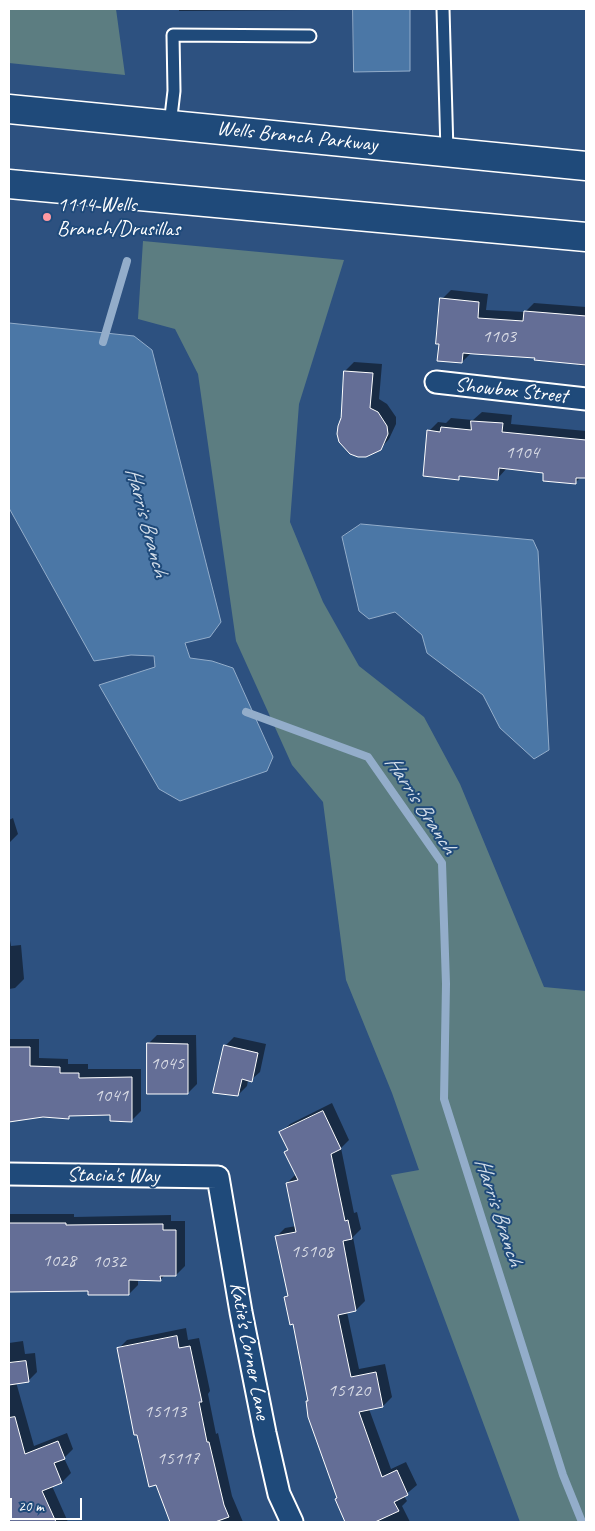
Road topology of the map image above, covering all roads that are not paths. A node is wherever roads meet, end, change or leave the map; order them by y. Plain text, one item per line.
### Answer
1 (443, 9) edge
2 (310, 36) dead end
3 (9, 109) edge
4 (170, 125) junction
5 (447, 152) junction
6 (586, 166) edge
7 (9, 184) edge
8 (586, 237) edge
9 (436, 382) dead end
10 (586, 399) edge
11 (9, 1174) edge
12 (218, 1177) joint
13 (292, 1522) edge

1 - 5 lane
2 - 4 lane
3 - 4 main road, Wells Branch Parkway
4 - 5 main road, Wells Branch Parkway
5 - 6 main road, Wells Branch Parkway
7 - 8 main road
9 - 10 street, Showbox Street
11 - 12 street, Stacia's Way
12 - 13 street, Katie's Corner Lane

